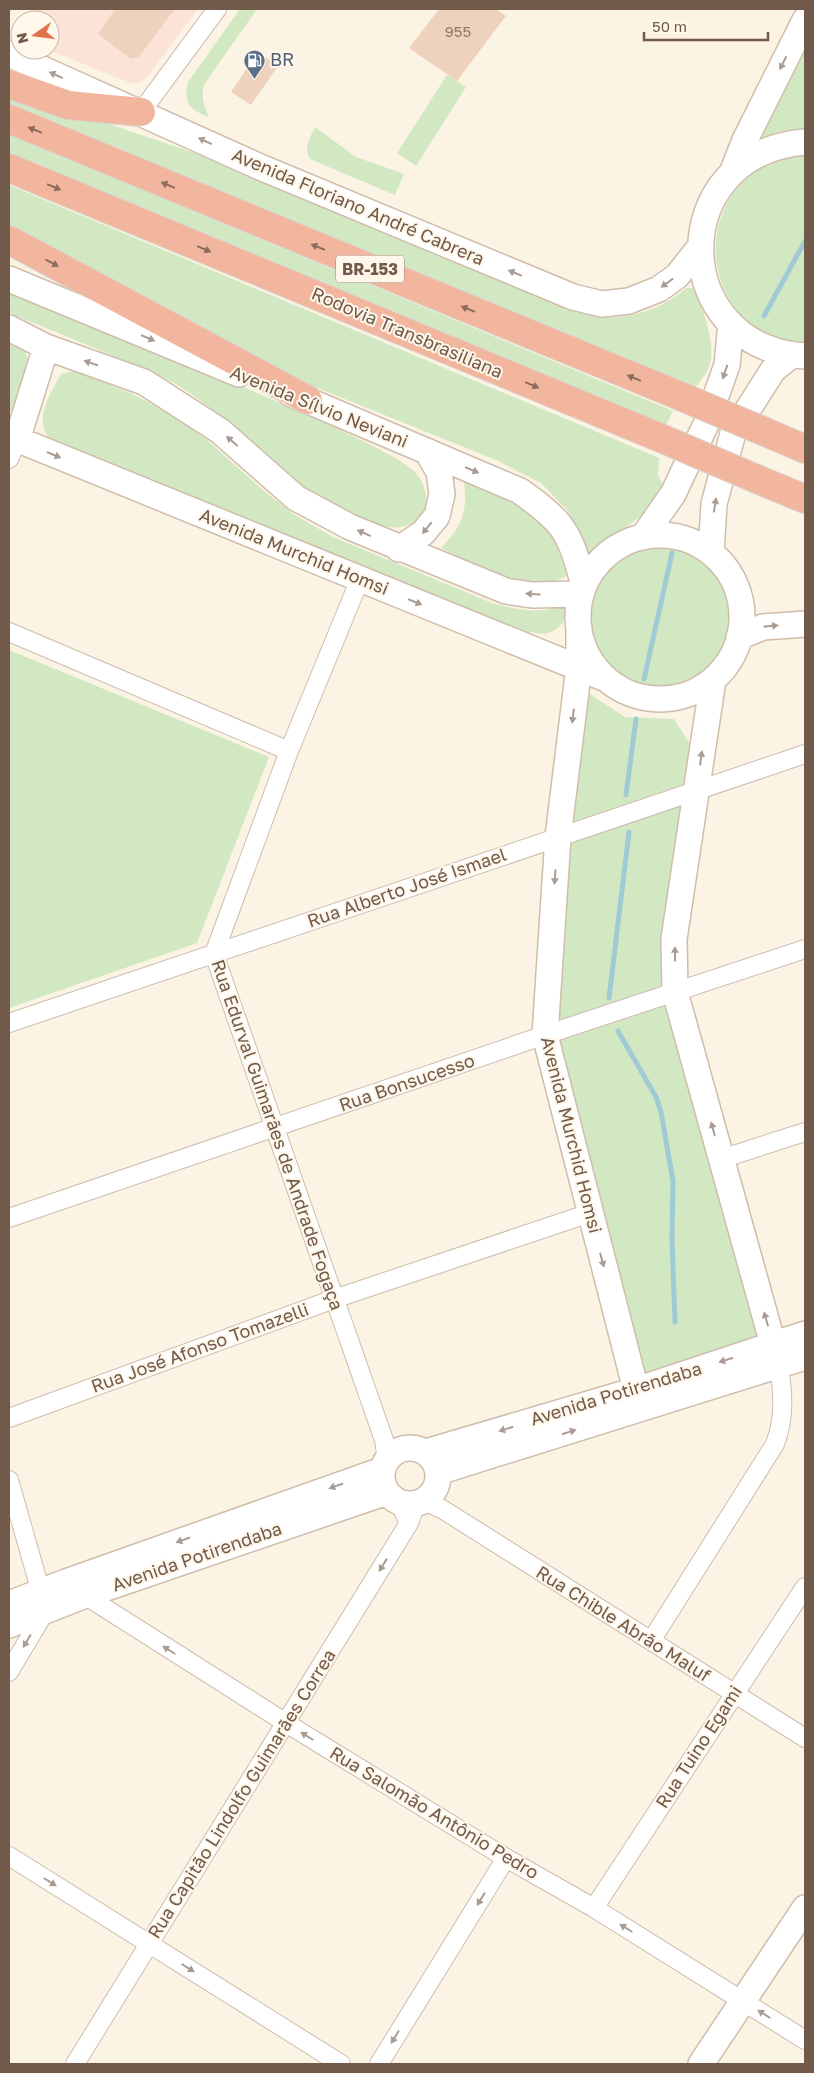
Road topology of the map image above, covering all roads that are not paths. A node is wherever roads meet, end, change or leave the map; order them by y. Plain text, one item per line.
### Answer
1 (217, 9) edge
2 (805, 20) edge
3 (9, 54) edge
4 (9, 84) edge
5 (141, 112) junction
6 (9, 119) edge
7 (805, 142) edge
8 (9, 168) edge
9 (732, 173) junction
10 (9, 240) edge
11 (700, 247) junction
12 (9, 279) edge
13 (731, 324) junction
14 (9, 328) edge
15 (46, 347) junction
16 (798, 355) edge
17 (308, 400) junction
18 (11, 445) edge
19 (805, 449) edge
20 (427, 451) junction
21 (805, 499) edge
22 (643, 537) junction
23 (399, 549) junction
24 (711, 554) junction
25 (360, 580) junction
26 (583, 589) junction
27 (805, 624) edge
28 (579, 628) junction
29 (9, 632) edge
30 (739, 637) junction
31 (579, 667) junction
32 (606, 679) junction
33 (713, 680) junction
34 (289, 751) junction
35 (805, 754) edge
36 (696, 792) junction
37 (558, 837) junction
38 (805, 949) edge
39 (214, 954) junction
40 (675, 992) junction
41 (9, 1023) edge
42 (545, 1036) junction
43 (274, 1128) junction
44 (805, 1132) edge
45 (722, 1159) junction
46 (590, 1213) junction
47 (9, 1218) edge
48 (334, 1299) junction
49 (805, 1334) edge
50 (776, 1355) junction
51 (805, 1358) edge
52 (636, 1390) junction
53 (9, 1418) edge
54 (9, 1480) edge
55 (410, 1482) junction
56 (805, 1587) edge
57 (75, 1589) junction
58 (44, 1600) junction
59 (9, 1604) edge
60 (9, 1625) edge
61 (651, 1641) junction
62 (9, 1672) edge
63 (733, 1694) junction
64 (286, 1723) junction
65 (805, 1738) edge
66 (9, 1856) edge
67 (506, 1858) junction
68 (594, 1908) junction
69 (805, 1908) edge
70 (150, 1944) junction
71 (744, 2001) junction
72 (805, 2040) edge
73 (75, 2064) edge
74 (342, 2064) edge
75 (379, 2064) edge
76 (701, 2064) edge

1 - 5 street
2 -> 9 main road
5 -> 3 main road, Avenida Floriano André Cabrera
4 - 5 highway
11 -> 5 main road, Avenida Floriano André Cabrera
19 -> 6 highway, BR-153, bridge
7 - 9 main road
8 -> 21 highway, Rodovia Transbrasiliana / BR-153, bridge
9 - 11 main road
10 -> 17 highway
11 - 13 main road
12 -> 17 main road, Avenida Sílvio Neviani
13 - 16 main road
13 -> 22 main road
14 - 15 main road
15 - 18 main road
23 -> 15 main road
24 -> 16 main road
17 - 20 main road, Avenida Sílvio Neviani
18 -> 25 main road, Avenida Murchid Homsi
20 -> 23 main road
20 -> 26 main road, Avenida Sílvio Neviani
22 - 24 main road
22 - 26 main road
26 -> 23 main road
24 - 30 main road
25 -> 31 main road, Avenida Murchid Homsi
25 - 34 street, Rua Edurval Guimarães de Andrade Fogaça
26 - 28 main road
30 -> 27 main road
28 - 31 main road, Avenida Murchid Homsi
28 - 32 main road
29 - 34 street
30 - 33 main road
31 - 32 main road, Avenida Murchid Homsi
31 -> 37 main road, Avenida Murchid Homsi
32 - 33 main road
36 -> 33 main road
34 - 39 street, Rua Edurval Guimarães de Andrade Fogaça
35 - 36 street, Rua Alberto José Ismael
36 - 37 street, Rua Alberto José Ismael
40 -> 36 main road
37 - 39 street, Rua Alberto José Ismael
37 -> 42 main road, Avenida Murchid Homsi
38 - 40 street, Rua Bonsucesso
39 - 41 street, Rua Alberto José Ismael
39 - 43 street, Rua Edurval Guimarães de Andrade Fogaça
40 - 42 street, Rua Bonsucesso
45 -> 40 main road
42 - 43 street, Rua Bonsucesso
42 - 46 main road, Avenida Murchid Homsi
43 - 47 street, Rua Bonsucesso
43 - 48 street, Rua Edurval Guimarães de Andrade Fogaça
44 - 45 street
50 -> 45 main road
46 - 48 street, Rua José Afonso Tomazelli
46 -> 52 main road, Avenida Murchid Homsi
48 - 53 street, Rua José Afonso Tomazelli
48 - 55 street, Rua Edurval Guimarães de Andrade Fogaça
49 - 50 main road, Avenida Potirendaba
50 - 51 main road, Avenida Potirendaba
50 -> 52 main road, Avenida Potirendaba
55 -> 50 main road, Avenida Potirendaba
50 - 61 street
52 -> 55 main road, Avenida Potirendaba
54 - 58 street
55 - 57 main road, Avenida Potirendaba
55 - 61 street, Rua Chible Abrão Maluf
55 -> 64 street, Rua Capitão Lindolfo Guimarães Correa
56 - 63 street, Rua Tuino Egami
57 - 58 main road, Avenida Potirendaba
64 -> 57 street, Rua Salomão Antônio Pedro
58 - 59 main road, Avenida Potirendaba
58 - 60 main road, Avenida Potirendaba
58 -> 62 street
61 - 63 street, Rua Chible Abrão Maluf
63 - 65 street, Rua Chible Abrão Maluf
63 - 68 street, Rua Tuino Egami
67 -> 64 street, Rua Salomão Antônio Pedro
64 - 70 street, Rua Capitão Lindolfo Guimarães Correa
66 -> 70 street
67 - 68 street, Rua Salomão Antônio Pedro
67 -> 75 street
71 -> 68 street, Rua Salomão Antônio Pedro
69 - 71 main road
70 - 73 street, Rua Capitão Lindolfo Guimarães Correa
70 -> 74 street
72 -> 71 street, Rua Salomão Antônio Pedro
71 - 76 main road

